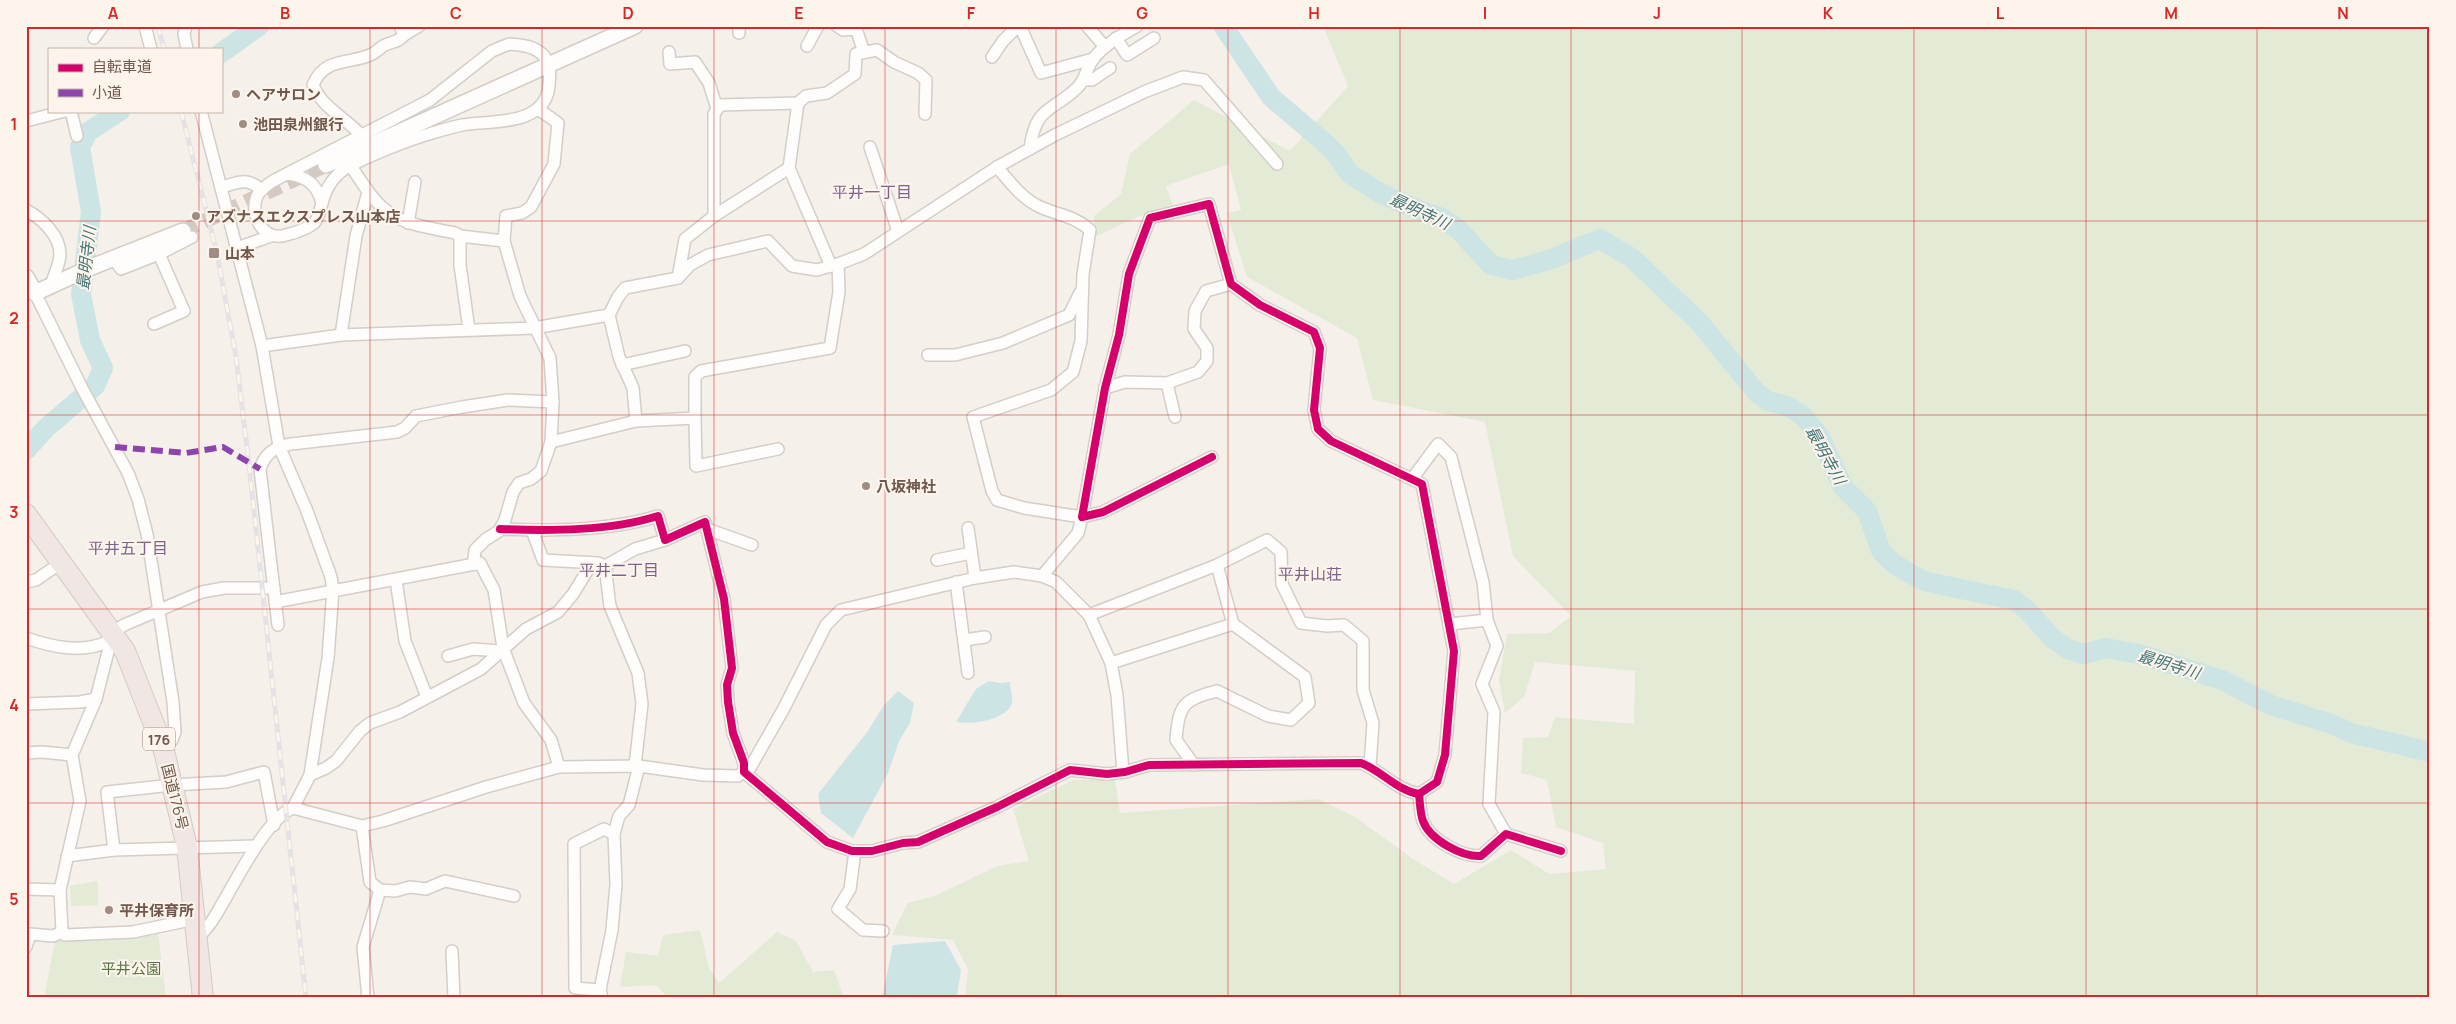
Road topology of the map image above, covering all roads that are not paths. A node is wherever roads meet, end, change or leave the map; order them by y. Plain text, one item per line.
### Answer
1 (103, 26) edge
2 (144, 26) edge
3 (419, 26) edge
4 (635, 26) edge
5 (818, 26) edge
6 (837, 26) edge
7 (1019, 26) edge
8 (1087, 26) edge
9 (1137, 26) edge
10 (855, 27) edge
11 (182, 29) edge
12 (402, 31) edge
13 (94, 38) dead end
14 (1116, 38) junction
15 (1154, 38) dead end
16 (807, 46) dead end
17 (1105, 47) junction
18 (151, 48) edge
19 (187, 48) edge
20 (669, 52) dead end
21 (864, 52) junction
22 (992, 57) dead end
23 (1093, 59) junction
24 (549, 64) junction
25 (1110, 68) dead end
26 (1084, 80) junction
27 (798, 103) junction
28 (538, 109) junction
29 (717, 110) junction
30 (61, 112) edge
31 (71, 112) edge
32 (201, 112) edge
33 (924, 114) dead end
34 (26, 121) edge
35 (77, 136) dead end
36 (362, 136) junction
37 (870, 147) dead end
38 (1030, 149) junction
39 (1276, 164) dead end
40 (326, 165) tunnel mouth
41 (351, 166) junction
42 (997, 167) junction
43 (788, 168) junction
44 (287, 174) junction
45 (414, 182) dead end
46 (222, 186) junction
47 (262, 190) junction
48 (368, 192) junction
49 (322, 203) junction
50 (26, 210) edge
51 (714, 216) junction
52 (408, 223) junction
53 (898, 231) junction
54 (188, 234) joint
55 (271, 236) junction
56 (460, 236) junction
57 (504, 241) junction
58 (237, 248) junction
59 (159, 254) junction
60 (114, 259) junction
61 (835, 265) junction
62 (26, 277) edge
63 (678, 278) junction
64 (1231, 284) junction
65 (51, 285) junction
66 (1082, 287) junction
67 (35, 293) junction
68 (609, 315) junction
69 (154, 324) dead end
70 (534, 328) junction
71 (469, 330) junction
72 (341, 335) junction
73 (262, 346) junction
74 (685, 351) dead end
75 (928, 355) dead end
76 (622, 365) junction
77 (1167, 383) junction
78 (1105, 388) junction
79 (554, 402) junction
80 (1176, 417) dead end
81 (695, 418) junction
82 (636, 421) junction
83 (551, 442) junction
84 (279, 446) junction
85 (778, 449) dead end
86 (1212, 457) dead end
87 (1412, 479) junction
88 (26, 514) edge
89 (1082, 517) junction
90 (968, 528) dead end
91 (500, 529) junction
92 (707, 529) junction
93 (532, 530) junction
94 (665, 540) junction
95 (752, 545) dead end
96 (971, 553) junction
97 (937, 560) dead end
98 (62, 562) junction
99 (592, 563) junction
100 (476, 564) junction
101 (1217, 565) junction
102 (605, 566) junction
103 (1042, 576) junction
104 (975, 578) junction
105 (396, 580) junction
106 (26, 582) edge
107 (956, 582) junction
108 (274, 588) junction
109 (333, 590) junction
110 (275, 602) junction
111 (158, 611) junction
112 (1089, 615) junction
113 (1487, 620) junction
114 (1233, 624) junction
115 (1450, 624) junction
116 (278, 626) dead end
117 (111, 637) junction
118 (985, 637) dead end
119 (26, 638) edge
120 (964, 640) junction
121 (502, 649) junction
122 (448, 656) dead end
123 (1111, 664) junction
124 (968, 673) dead end
125 (427, 697) junction
126 (96, 699) junction
127 (26, 704) edge
128 (163, 747) junction
129 (26, 753) edge
130 (72, 755) junction
131 (1194, 765) junction
132 (637, 766) junction
133 (1370, 766) junction
134 (559, 767) junction
135 (744, 772) junction
136 (1123, 772) junction
137 (310, 775) junction
138 (172, 784) junction
139 (1419, 794) junction
140 (292, 808) junction
141 (274, 825) junction
142 (362, 826) junction
143 (614, 834) junction
144 (1506, 834) junction
145 (255, 846) junction
146 (187, 847) junction
147 (114, 850) junction
148 (855, 851) junction
149 (1561, 851) dead end
150 (67, 856) junction
151 (26, 889) edge
152 (60, 890) junction
153 (380, 890) junction
154 (514, 896) dead end
155 (196, 929) junction
156 (883, 931) dead end
157 (62, 932) junction
158 (26, 947) edge
159 (452, 951) dead end
160 (601, 994) edge
161 (203, 998) edge
162 (368, 998) edge
163 (454, 998) edge

1 - 13 street
2 - 18 street
3 - 12 street
4 - 24 street
5 - 16 street
6 - 10 street
7 - 22 street
7 - 23 street
8 - 17 street
9 - 14 street
10 - 21 street
11 - 19 street
12 - 36 street
14 - 15 street
14 - 17 street
17 - 23 street
20 - 29 street
21 - 27 street
21 - 33 street
23 - 26 street
24 - 28 street
24 - 36 street
24 - 40 street
25 - 26 street
26 - 38 street
27 - 29 street
27 - 43 street
28 - 41 street
28 - 57 street
29 - 51 street
30 - 34 street
31 - 35 street
32 - 46 street
36 - 44 street
37 - 53 street
38 - 39 street
38 - 42 street
41 - 48 street
41 - 49 street
42 - 53 street
42 - 66 street
43 - 51 street
43 - 61 street
44 - 47 street
44 - 49 street
45 - 52 street
46 - 47 street
46 - 58 street
47 - 55 street
48 - 52 street
48 - 72 street
49 - 55 street
50 - 65 street
51 - 63 street
52 - 56 street
53 - 61 street
54 - 59 street
54 - 60 street
55 - 58 street
56 - 57 street
56 - 71 street
57 - 70 street
58 - 73 street
59 - 60 street
59 - 69 street
60 - 65 street
61 - 63 street
61 - 81 street
62 - 67 street
63 - 68 street
64 - 77 street
64 - 78 street
64 - 87 street
65 - 67 street
66 - 75 street
66 - 89 street
67 - 111 street
68 - 70 street
68 - 76 street
70 - 71 street
70 - 79 street
71 - 72 street
72 - 73 street
73 - 84 street
74 - 76 street
76 - 82 street
77 - 78 street
77 - 80 street
78 - 89 street
79 - 83 street
79 - 84 street
81 - 82 street
81 - 85 street
82 - 83 street
83 - 91 street
84 - 108 street
84 - 109 street
86 - 89 street
87 - 113 street
87 - 115 street
88 - 98 highway, 国道176号 / 176
89 - 103 street
90 - 96 street
91 - 93 street
91 - 100 street
92 - 94 street
92 - 95 street
92 - 135 street
93 - 94 street
93 - 99 street
94 - 102 street
96 - 97 street
96 - 104 street
98 - 106 street
98 - 117 highway, 国道176号 / 176
99 - 102 street
99 - 121 street
100 - 105 street
100 - 121 street
101 - 112 street
101 - 114 street
101 - 133 street
102 - 132 street
103 - 104 street
103 - 112 street
104 - 107 street
105 - 109 street
105 - 125 street
107 - 120 street
107 - 135 street
108 - 110 street
108 - 111 street
109 - 110 street
109 - 137 street
110 - 116 street
111 - 117 street
111 - 128 street
112 - 123 street
113 - 115 street
113 - 144 street
114 - 123 street
114 - 131 street
115 - 139 street
117 - 119 street
117 - 126 street
117 - 128 highway, 国道176号 / 176
118 - 120 street
120 - 124 street
121 - 122 street
121 - 125 street
121 - 134 street
123 - 136 street
125 - 137 street
126 - 127 street
126 - 130 street
128 - 138 highway, 国道176号 / 176
129 - 130 street
130 - 150 street
131 - 133 street
131 - 136 street
132 - 134 street
132 - 135 street
132 - 143 street
133 - 139 street
134 - 142 street
135 - 148 street
136 - 148 street
137 - 140 street
138 - 141 street
138 - 146 highway, 国道176号 / 176
138 - 147 street
139 - 144 street
140 - 141 street
140 - 142 street
141 - 145 street
142 - 153 street
143 - 160 street
143 - 160 street
144 - 149 street
145 - 146 street
145 - 155 street
146 - 147 street
146 - 155 highway, 国道176号 / 176
147 - 150 street
148 - 156 street
150 - 152 street
151 - 152 street
152 - 157 street
153 - 154 street
153 - 162 street
155 - 157 street
155 - 161 highway, 国道176号 / 176
157 - 158 street
159 - 163 street

